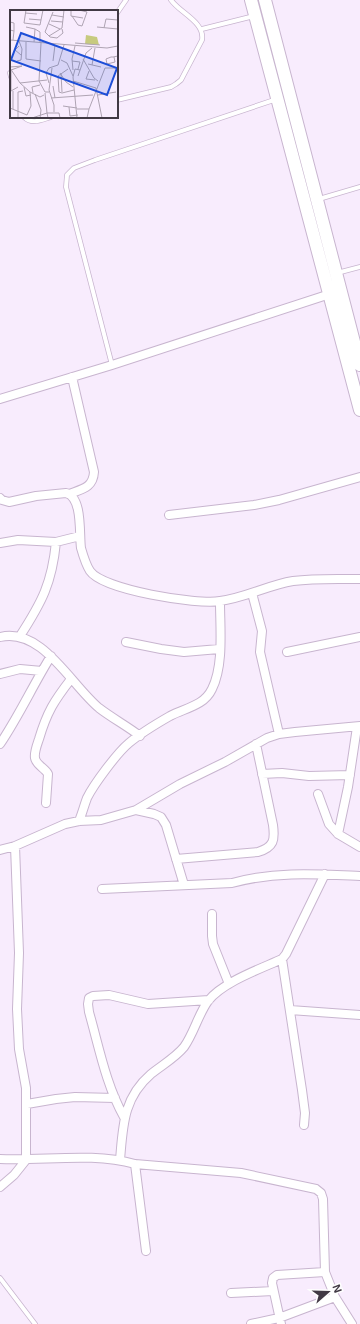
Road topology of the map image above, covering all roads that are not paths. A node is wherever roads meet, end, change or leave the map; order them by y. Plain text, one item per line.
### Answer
1 (126, 0) edge
2 (171, 0) edge
3 (251, 0) edge
4 (265, 0) edge
5 (118, 12) edge
6 (255, 16) junction
7 (202, 29) junction
8 (277, 99) junction
9 (118, 100) edge
10 (25, 118) edge
11 (48, 118) edge
12 (360, 187) edge
13 (316, 200) junction
14 (360, 267) edge
15 (336, 273) junction
16 (341, 290) junction
17 (329, 294) junction
18 (112, 365) junction
19 (360, 365) edge
20 (72, 376) junction
21 (358, 392) edge
22 (0, 399) edge
23 (360, 410) edge
24 (360, 477) edge
25 (69, 494) junction
26 (0, 498) edge
27 (169, 515) dead end
28 (80, 536) junction
29 (56, 542) junction
30 (0, 543) edge
31 (360, 579) edge
32 (252, 593) junction
33 (220, 602) junction
34 (20, 636) junction
35 (360, 636) edge
36 (0, 637) edge
37 (126, 642) dead end
38 (220, 649) junction
39 (287, 652) dead end
40 (52, 656) junction
41 (42, 671) junction
42 (0, 674) edge
43 (71, 679) junction
44 (358, 727) edge
45 (279, 734) junction
46 (140, 736) junction
47 (0, 744) edge
48 (256, 744) junction
49 (262, 774) junction
50 (350, 775) junction
51 (318, 794) dead end
52 (46, 803) dead end
53 (136, 810) junction
54 (79, 821) junction
55 (338, 834) junction
56 (15, 846) junction
57 (360, 847) edge
58 (0, 850) edge
59 (176, 858) junction
60 (325, 874) junction
61 (360, 876) edge
62 (184, 885) junction
63 (102, 889) dead end
64 (212, 914) dead end
65 (282, 959) junction
66 (229, 984) junction
67 (209, 1000) junction
68 (290, 1010) junction
69 (360, 1015) edge
70 (115, 1098) junction
71 (27, 1104) junction
72 (124, 1117) junction
73 (304, 1124) dead end
74 (0, 1159) edge
75 (26, 1160) junction
76 (120, 1160) junction
77 (135, 1164) junction
78 (0, 1188) edge
79 (146, 1250) dead end
80 (325, 1272) junction
81 (0, 1278) edge
82 (273, 1291) junction
83 (231, 1294) dead end
84 (335, 1297) junction
85 (280, 1321) edge
86 (35, 1324) edge
87 (250, 1324) edge
88 (352, 1324) edge

1 - 5 lane
2 - 7 lane
3 - 6 street
4 - 13 street
6 - 7 lane
6 - 8 street
7 - 9 lane
8 - 17 street
8 - 18 lane
10 - 11 lane
12 - 13 lane
13 - 15 street
14 - 15 lane
15 - 16 street
16 - 17 street
16 - 19 street
17 - 18 street
17 - 21 street
18 - 20 street
20 - 22 street
20 - 25 street
21 - 23 street
24 - 27 street
25 - 26 street
25 - 28 street
28 - 29 street
28 - 33 street
29 - 30 street
29 - 34 street
31 - 32 street
32 - 33 street
32 - 45 street
33 - 38 street
34 - 36 street
34 - 40 street
35 - 39 street
37 - 38 street
38 - 46 street
40 - 41 street
40 - 43 street
41 - 42 street
41 - 47 street
43 - 46 street
43 - 52 street
44 - 45 street
44 - 50 street
45 - 48 street
46 - 54 street
48 - 49 street
48 - 53 street
49 - 50 street
49 - 59 street
50 - 55 street
51 - 55 street
53 - 54 street
53 - 59 street
54 - 56 street
55 - 57 street
56 - 58 street
56 - 71 street
59 - 62 street
60 - 61 street
60 - 62 street
60 - 65 street
62 - 63 street
64 - 66 street
65 - 66 street
65 - 68 street
66 - 67 street
67 - 70 street
67 - 72 street
68 - 69 street
68 - 73 street
70 - 71 street
70 - 72 street
71 - 75 street
72 - 76 street
74 - 75 street
75 - 76 street
75 - 78 street
76 - 77 street
77 - 79 street
77 - 80 street
80 - 82 street
80 - 84 street
81 - 86 lane
82 - 83 street
82 - 85 street
84 - 85 street
84 - 88 street
85 - 87 street

